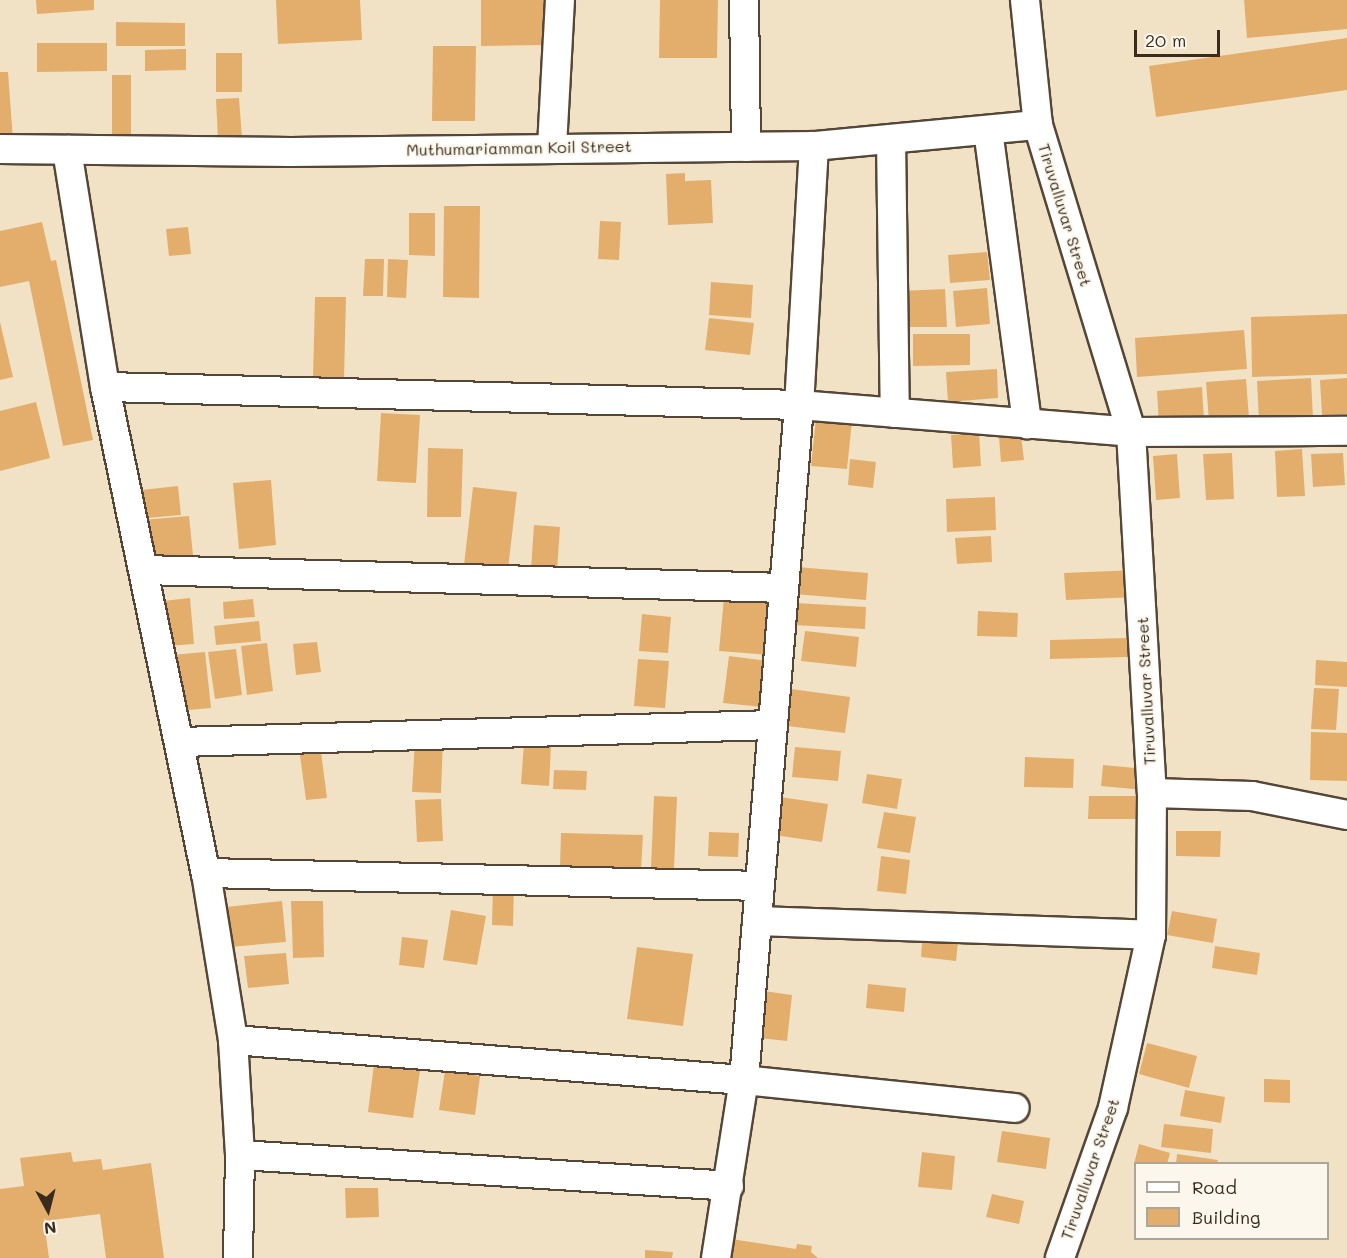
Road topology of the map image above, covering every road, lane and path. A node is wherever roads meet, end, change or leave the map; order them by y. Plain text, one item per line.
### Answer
1 (560, 0) edge
2 (744, 0) edge
3 (1025, 0) edge
4 (1038, 125) junction
5 (988, 130) junction
6 (891, 139) junction
7 (814, 146) junction
8 (552, 147) junction
9 (746, 147) junction
10 (0, 150) edge
11 (67, 150) junction
12 (105, 387) junction
13 (799, 405) junction
14 (895, 413) junction
15 (1027, 424) junction
16 (1347, 431) edge
17 (1131, 432) junction
18 (144, 570) junction
19 (784, 588) junction
20 (773, 725) junction
21 (180, 742) junction
22 (1152, 793) junction
23 (1347, 815) edge
24 (206, 873) junction
25 (760, 886) junction
26 (757, 921) junction
27 (1151, 935) junction
28 (233, 1040) junction
29 (744, 1080) junction
30 (1015, 1108) dead end
31 (240, 1155) junction
32 (729, 1186) junction
33 (238, 1258) edge
34 (716, 1258) edge
35 (1060, 1258) edge

1 - 8 street
2 - 9 street
3 - 4 street, Tiruvalluvar Street
4 - 5 street, Muthumariamman Koil Street
4 - 17 street, Tiruvalluvar Street
5 - 6 street, Muthumariamman Koil Street
5 - 15 street
6 - 7 street, Muthumariamman Koil Street
6 - 14 street
7 - 9 street, Muthumariamman Koil Street
7 - 13 street
8 - 9 street, Muthumariamman Koil Street
8 - 11 street, Muthumariamman Koil Street
10 - 11 street, Muthumariamman Koil Street
11 - 12 street
12 - 13 street
12 - 18 street
13 - 14 street
13 - 19 street
14 - 15 street
15 - 17 street
16 - 17 street
17 - 22 street, Tiruvalluvar Street
18 - 19 street
18 - 21 street
19 - 20 street
20 - 21 street
20 - 25 street
21 - 24 street
22 - 23 street
22 - 27 street, Tiruvalluvar Street
24 - 25 street
24 - 28 street
25 - 26 street
26 - 27 street
26 - 29 street
27 - 35 street, Tiruvalluvar Street
28 - 29 street
28 - 31 street
29 - 30 street
29 - 32 street
31 - 32 street
31 - 33 street
32 - 34 street

